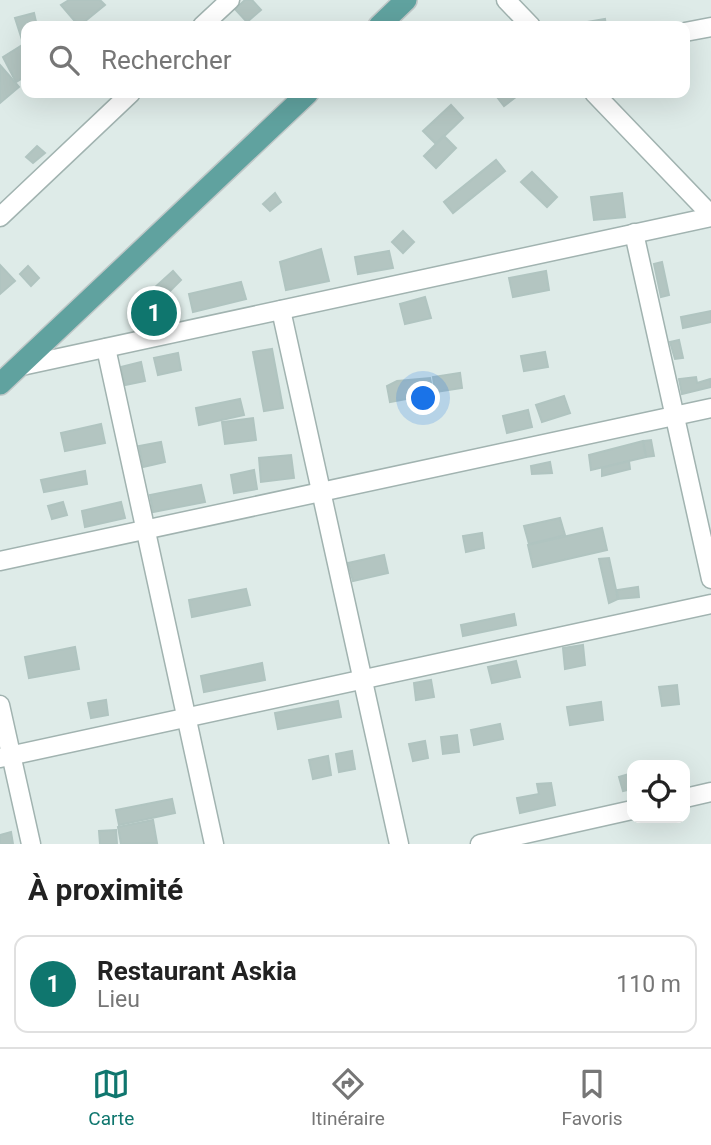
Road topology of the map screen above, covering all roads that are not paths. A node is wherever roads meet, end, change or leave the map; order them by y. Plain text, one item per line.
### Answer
1 (229, 0) edge
2 (407, 0) edge
3 (506, 0) edge
4 (207, 21) edge
5 (384, 21) edge
6 (526, 21) edge
7 (711, 27) edge
8 (690, 31) edge
9 (126, 98) edge
10 (303, 98) edge
11 (599, 98) edge
12 (711, 216) edge
13 (0, 217) edge
14 (634, 233) junction
15 (281, 310) junction
16 (106, 348) junction
17 (17, 368) junction
18 (0, 384) edge
19 (711, 408) edge
20 (675, 416) junction
21 (321, 492) junction
22 (146, 530) junction
23 (0, 561) edge
24 (711, 579) edge
25 (711, 604) edge
26 (362, 679) junction
27 (0, 705) edge
28 (187, 717) junction
29 (6, 757) edge
30 (711, 792) edge
31 (690, 797) edge
32 (627, 811) edge
33 (31, 844) edge
34 (214, 844) edge
35 (399, 844) edge
36 (480, 844) edge

1 - 4 street
2 - 5 main road
3 - 6 street
7 - 8 street
9 - 13 street
10 - 17 main road
11 - 12 street
12 - 14 street
14 - 15 street
14 - 20 street
15 - 16 street
15 - 21 street
16 - 17 street
16 - 22 street
17 - 18 main road
19 - 20 street
20 - 21 street
20 - 24 street
21 - 22 street
21 - 26 street
22 - 23 street
22 - 28 street
25 - 26 street
26 - 28 street
26 - 35 street
27 - 29 street
28 - 29 street
28 - 34 street
29 - 33 street
30 - 31 street
32 - 36 street

